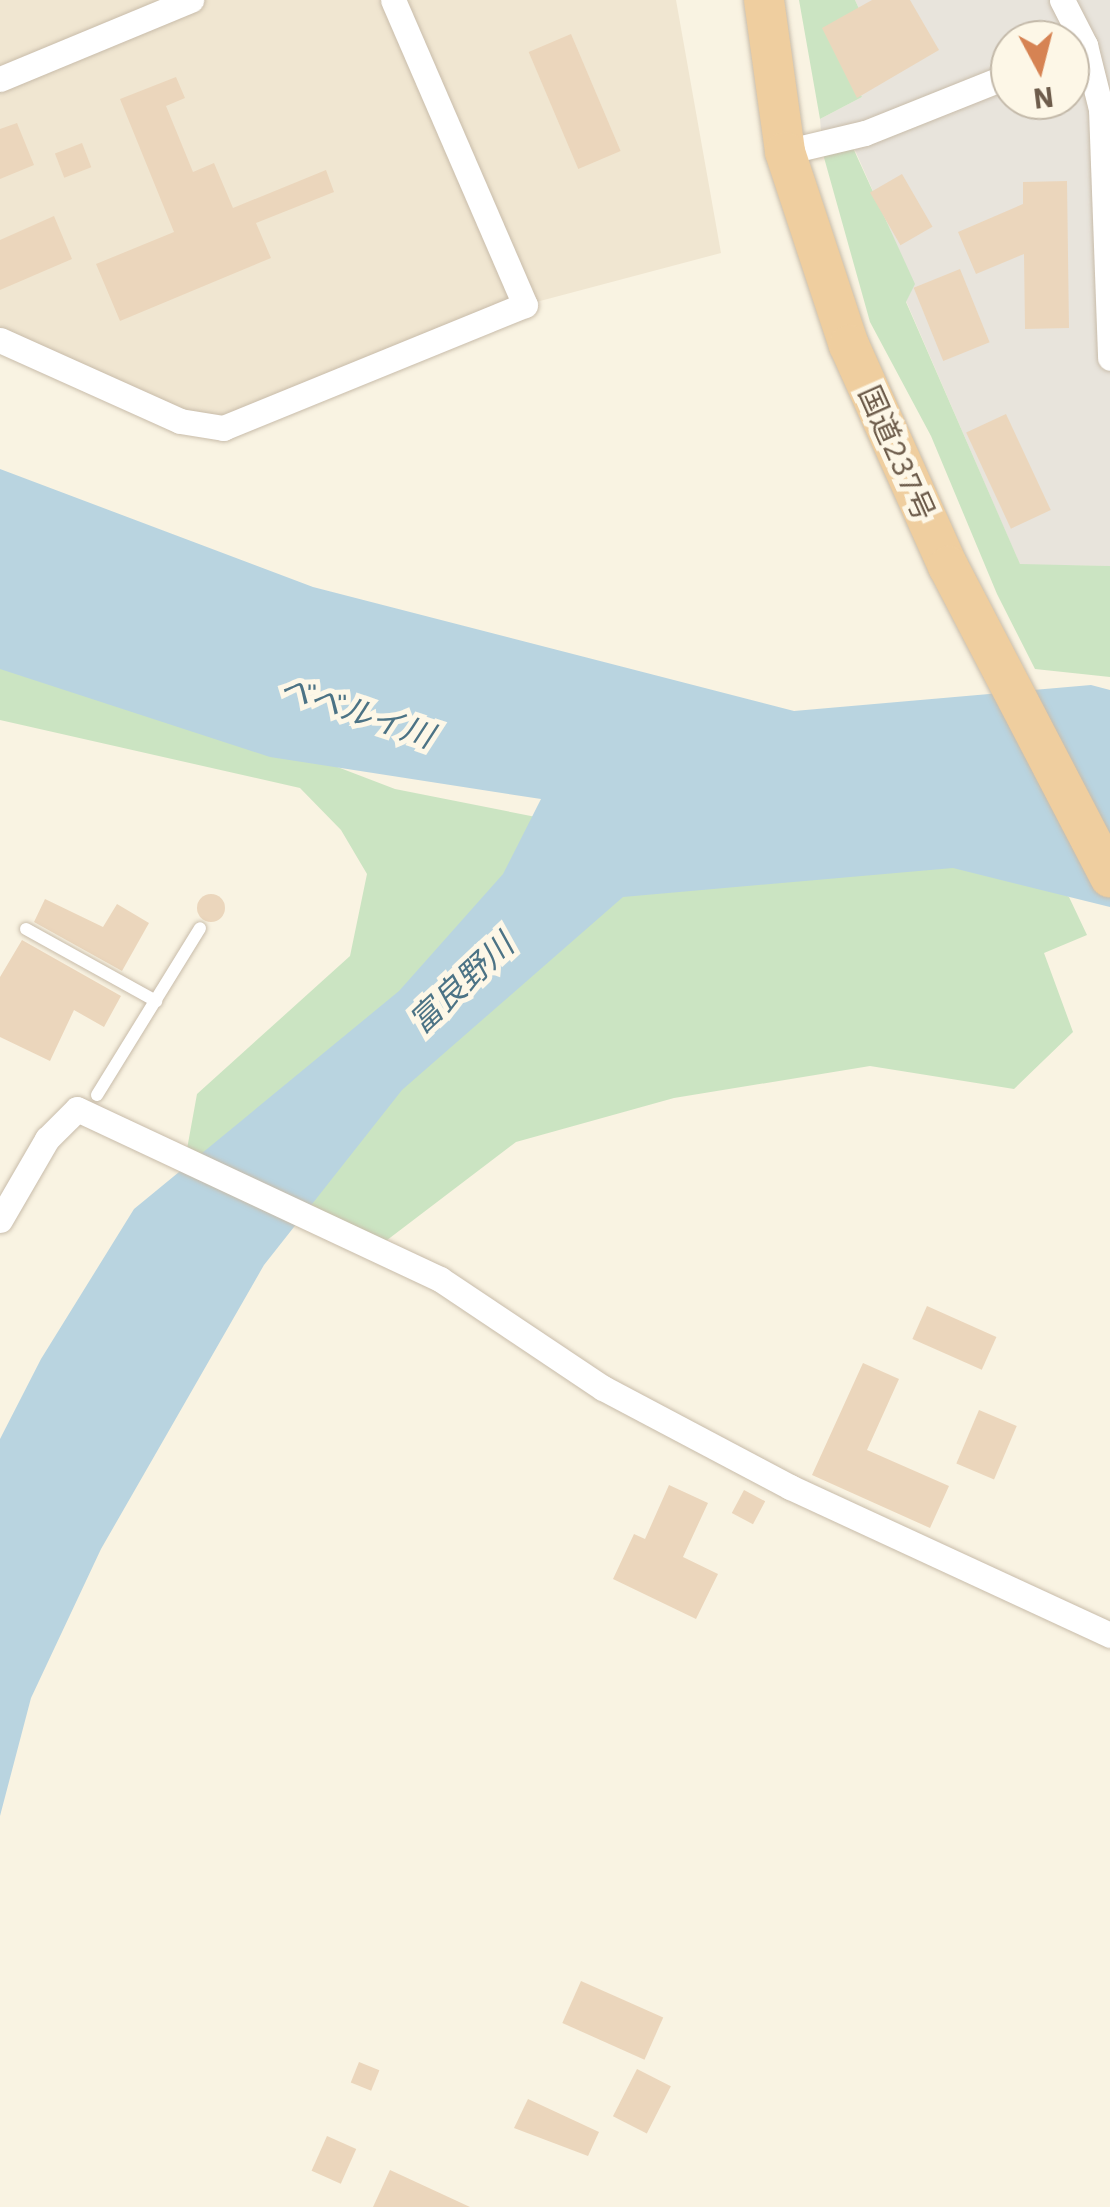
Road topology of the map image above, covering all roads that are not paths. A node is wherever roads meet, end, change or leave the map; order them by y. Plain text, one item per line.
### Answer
1 (190, 0) edge
2 (393, 0) edge
3 (764, 0) edge
4 (0, 79) edge
5 (1090, 80) edge
6 (990, 83) edge
7 (785, 152) junction
8 (0, 340) edge
9 (1110, 358) edge
10 (1110, 877) edge
11 (200, 928) dead end
12 (26, 930) dead end
13 (156, 1000) junction
14 (99, 1107) junction
15 (0, 1220) edge
16 (1110, 1635) edge

1 - 4 street
2 - 8 street
3 - 7 highway, 国道237号
5 - 9 street
6 - 7 street
7 - 10 highway, 国道237号
11 - 13 lane
12 - 13 lane
13 - 14 lane
14 - 15 street
14 - 16 street

